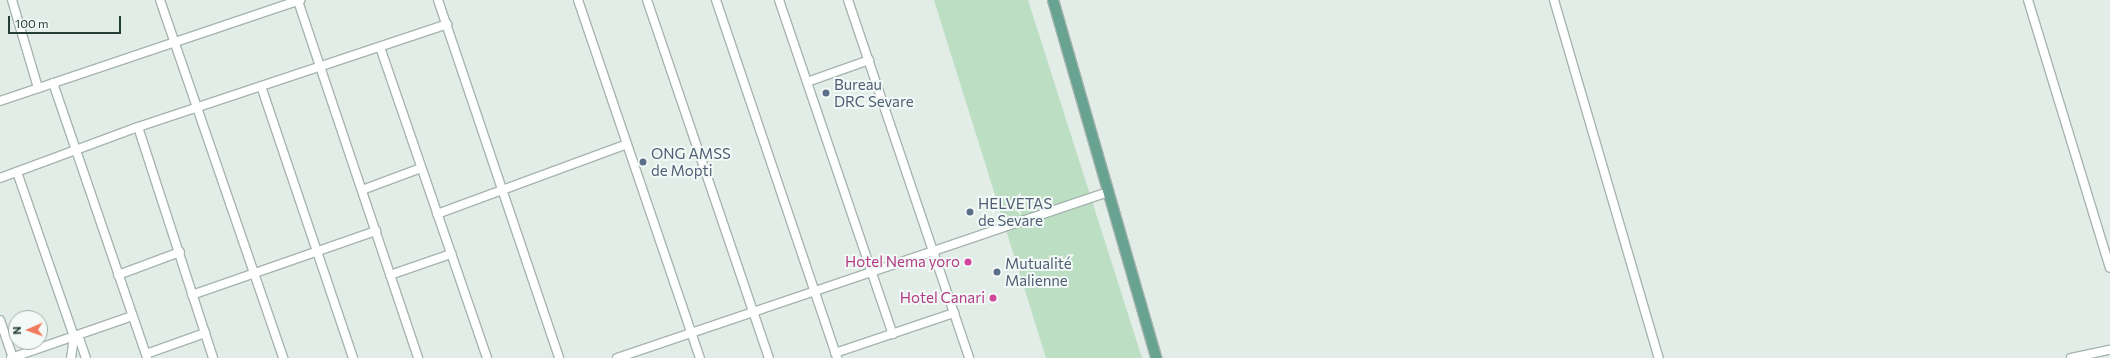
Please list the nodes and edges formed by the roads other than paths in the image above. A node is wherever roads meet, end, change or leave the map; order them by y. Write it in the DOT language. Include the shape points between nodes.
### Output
graph roads {
  1 [pos="12,0"];
  2 [pos="160,0"];
  3 [pos="299,0"];
  4 [pos="438,0"];
  5 [pos="578,0"];
  6 [pos="647,0"];
  7 [pos="716,0"];
  8 [pos="779,0"];
  9 [pos="848,0"];
  10 [pos="1053,0"];
  11 [pos="1554,0"];
  12 [pos="2028,0"];
  13 [pos="447,24"];
  14 [pos="175,43"];
  15 [pos="380,47"];
  16 [pos="869,60"];
  17 [pos="321,68"];
  18 [pos="807,82"];
  19 [pos="53,83"];
  20 [pos="261,86"];
  21 [pos="38,88"];
  22 [pos="0,101"];
  23 [pos="198,107"];
  24 [pos="138,127"];
  25 [pos="627,144"];
  26 [pos="76,152"];
  27 [pos="421,168"];
  28 [pos="17,172"];
  29 [pos="0,178"];
  30 [pos="362,190"];
  31 [pos="503,190"];
  32 [pos="1108,192"];
  33 [pos="437,214"];
  34 [pos="376,231"];
  35 [pos="317,251"];
  36 [pos="180,252"];
  37 [pos="932,252"];
  38 [pos="451,254"];
  39 [pos="2110,268"];
  40 [pos="872,272"];
  41 [pos="254,273"];
  42 [pos="118,275"];
  43 [pos="390,275"];
  44 [pos="813,291"];
  45 [pos="192,295"];
  46 [pos="753,311"];
  47 [pos="954,313"];
  48 [pos="132,316"];
  49 [pos="0,320"];
  50 [pos="205,333"];
  51 [pos="691,333"];
  52 [pos="893,334"];
  53 [pos="76,336"];
  54 [pos="2110,350"];
  55 [pos="146,356"];
  56 [pos="836,356"];
  57 [pos="12,358"];
  58 [pos="71,358"];
  59 [pos="86,358"];
  60 [pos="213,358"];
  61 [pos="283,358"];
  62 [pos="353,358"];
  63 [pos="418,358"];
  64 [pos="487,358"];
  65 [pos="560,358"];
  66 [pos="617,358"];
  67 [pos="700,358"];
  68 [pos="769,358"];
  69 [pos="970,358"];
  70 [pos="1156,358"];
  71 [pos="1660,358"];
  72 [pos="2072,358"];
  1 -- 21 [label="street"];
  2 -- 14 [label="street"];
  3 -- 14 [label="street"];
  3 -- 17 [label="street"];
  4 -- 13 [label="street"];
  5 -- 25 [label="street"];
  6 -- 46 [label="street"];
  7 -- 44 [label="street"];
  8 -- 18 [label="street"];
  9 -- 16 [label="street"];
  10 -- 32 [label="main road"];
  11 -- 71 [label="street"];
  12 -- 39 [label="street"];
  13 -- 15 [label="street"];
  13 -- 31 [label="street"];
  14 -- 19 [label="street"];
  14 -- 23 [label="street"];
  15 -- 17 [label="street"];
  15 -- 27 [label="street"];
  16 -- 18 [label="street"];
  16 -- 37 [label="street"];
  17 -- 20 [label="street"];
  17 -- 30 [label="street"];
  18 -- 40 [label="street"];
  19 -- 21 [label="street"];
  19 -- 26 [label="street"];
  20 -- 23 [label="street"];
  20 -- 35 [label="street"];
  21 -- 22 [label="street"];
  23 -- 24 [label="street"];
  23 -- 41 [label="street"];
  24 -- 26 [label="street"];
  24 -- 36 [label="street"];
  25 -- 31 [label="street"];
  25 -- 51 [label="street"];
  26 -- 28 [label="street"];
  26 -- 42 [label="street"];
  27 -- 30 [label="street"];
  27 -- 33 [label="street"];
  28 -- 29 [label="street"];
  28 -- 53 [label="street"];
  30 -- 34 [label="street"];
  31 -- 33 [label="street"];
  31 -- 65 [label="street"];
  32 -- 37 [label="street"];
  32 -- 70 [label="main road"];
  33 -- 38 [label="street"];
  34 -- 35 [label="street"];
  34 -- 43 [label="street"];
  35 -- 41 [label="street"];
  35 -- 62 [label="street"];
  36 -- 42 [label="street"];
  36 -- 45 [label="street"];
  37 -- 40 [label="street"];
  37 -- 47 [label="street"];
  38 -- 43 [label="street"];
  38 -- 64 [label="street"];
  40 -- 44 [label="street"];
  40 -- 52 [label="street"];
  41 -- 45 [label="street"];
  41 -- 61 [label="street"];
  42 -- 48 [label="street"];
  43 -- 63 [label="street"];
  44 -- 46 [label="street"];
  44 -- 56 [label="street"];
  45 -- 50 [label="street"];
  46 -- 51 [label="street"];
  46 -- 68 [label="street"];
  47 -- 52 [label="street"];
  47 -- 69 [label="street"];
  48 -- 53 [label="street"];
  48 -- 55 [label="street"];
  49 -- 57 [label="street"];
  50 -- 55 [label="street"];
  50 -- 60 [label="street"];
  51 -- 66 [label="street"];
  51 -- 67 [label="street"];
  52 -- 56 [label="street"];
  53 -- 57 [label="street"];
  53 -- 58 [label="street"];
  53 -- 59 [label="street"];
  54 -- 72 [label="street"];
}
